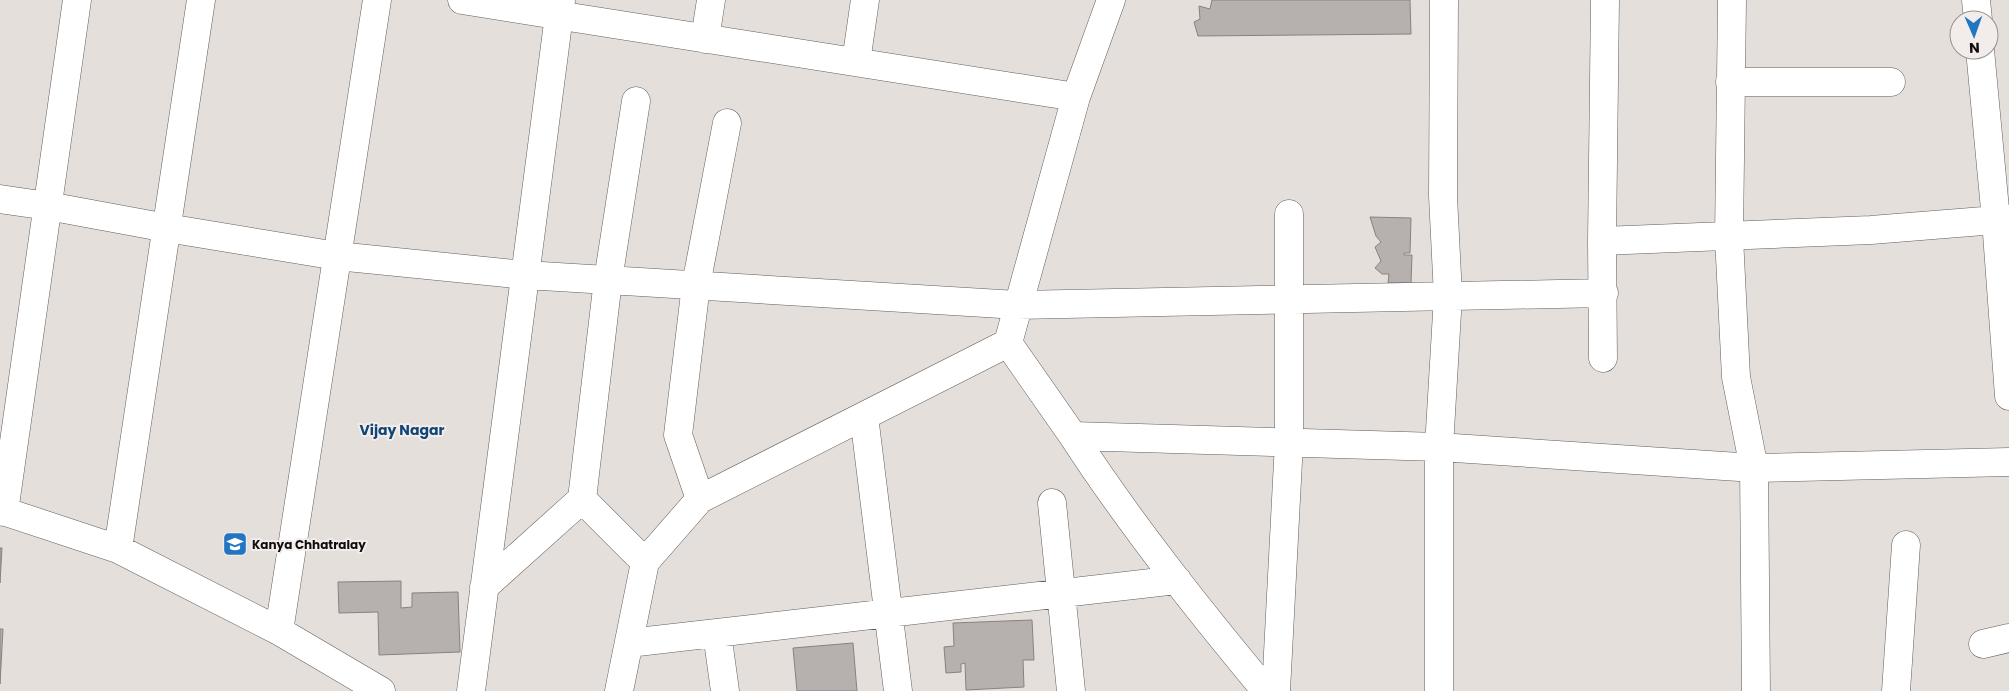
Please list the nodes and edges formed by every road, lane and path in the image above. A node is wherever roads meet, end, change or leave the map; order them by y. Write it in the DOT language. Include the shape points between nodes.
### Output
graph roads {
  1 [pos="77,0"];
  2 [pos="201,0"];
  3 [pos="377,0"];
  4 [pos="462,0"];
  5 [pos="711,0"];
  6 [pos="865,0"];
  7 [pos="1111,0"];
  8 [pos="1444,0"];
  9 [pos="1605,0"];
  10 [pos="1732,0"];
  11 [pos="560,8"];
  12 [pos="705,39"];
  13 [pos="1981,60"];
  14 [pos="856,62"];
  15 [pos="1730,82"];
  16 [pos="1891,82"];
  17 [pos="1076,96"];
  18 [pos="636,101"];
  19 [pos="727,123"];
  20 [pos="0,200"];
  21 [pos="48,206"];
  22 [pos="1289,214"];
  23 [pos="2002,219"];
  24 [pos="167,228"];
  25 [pos="1729,237"];
  26 [pos="1602,241"];
  27 [pos="337,256"];
  28 [pos="525,275"];
  29 [pos="608,280"];
  30 [pos="696,285"];
  31 [pos="1604,293"];
  32 [pos="1448,296"];
  33 [pos="1289,300"];
  34 [pos="1018,305"];
  35 [pos="1008,343"];
  36 [pos="1603,358"];
  37 [pos="2009,396"];
  38 [pos="864,416"];
  39 [pos="1073,436"];
  40 [pos="1289,442"];
  41 [pos="1439,447"];
  42 [pos="2009,462"];
  43 [pos="1754,468"];
  44 [pos="582,499"];
  45 [pos="700,499"];
  46 [pos="1052,503"];
  47 [pos="2,511"];
  48 [pos="1906,544"];
  49 [pos="118,549"];
  50 [pos="645,562"];
  51 [pos="1177,580"];
  52 [pos="484,586"];
  53 [pos="1061,592"];
  54 [pos="888,612"];
  55 [pos="279,631"];
  56 [pos="717,633"];
  57 [pos="2009,638"];
  58 [pos="629,643"];
  59 [pos="1983,644"];
  60 [pos="382,691"];
  61 [pos="471,691"];
  62 [pos="619,691"];
  63 [pos="726,691"];
  64 [pos="898,691"];
  65 [pos="1071,691"];
  66 [pos="1266,691"];
  67 [pos="1276,691"];
  68 [pos="1439,691"];
  69 [pos="1756,691"];
  70 [pos="1896,691"];
  1 -- 21 [label="street"];
  2 -- 24 [label="street"];
  3 -- 27 [label="street"];
  4 -- 11 [label="street"];
  5 -- 12 [label="street"];
  6 -- 14 [label="street"];
  7 -- 17 [label="street"];
  8 -- 32 [label="street" via="1443,196"];
  9 -- 26 [label="street"];
  10 -- 15 [label="street"];
  11 -- 12 [label="street"];
  11 -- 28 [label="street"];
  12 -- 14 [label="street"];
  13 -- 23 [label="street"];
  14 -- 17 [label="street"];
  15 -- 16 [label="street"];
  15 -- 25 [label="street"];
  17 -- 34 [label="street"];
  18 -- 29 [label="street"];
  19 -- 30 [label="street"];
  20 -- 21 [label="street"];
  21 -- 24 [label="street"];
  21 -- 47 [label="street"];
  22 -- 33 [label="street"];
  23 -- 25 [label="street"];
  23 -- 37 [label="street"];
  24 -- 27 [label="street"];
  24 -- 49 [label="street"];
  25 -- 26 [label="street"];
  25 -- 43 [label="street" via="1736,377"];
  26 -- 31 [label="street"];
  27 -- 28 [label="street"];
  27 -- 55 [label="street"];
  28 -- 29 [label="street"];
  28 -- 52 [label="street"];
  29 -- 30 [label="street"];
  29 -- 44 [label="street"];
  30 -- 34 [label="street"];
  30 -- 45 [label="street" via="678,435"];
  31 -- 32 [label="street"];
  31 -- 36 [label="street"];
  32 -- 33 [label="street"];
  32 -- 41 [label="street"];
  33 -- 34 [label="street"];
  33 -- 40 [label="street"];
  34 -- 35 [label="street"];
  35 -- 38 [label="street"];
  35 -- 39 [label="street"];
  38 -- 45 [label="street"];
  38 -- 54 [label="street"];
  39 -- 40 [label="street"];
  39 -- 51 [label="street" via="1109,491"];
  40 -- 41 [label="street"];
  40 -- 67 [label="street"];
  41 -- 43 [label="street"];
  41 -- 68 [label="street"];
  42 -- 43 [label="street"];
  43 -- 69 [label="street"];
  44 -- 50 [label="street"];
  44 -- 52 [label="street"];
  45 -- 50 [label="street"];
  46 -- 53 [label="street"];
  47 -- 49 [label="street"];
  48 -- 70 [label="street"];
  49 -- 55 [label="street"];
  50 -- 58 [label="street"];
  51 -- 53 [label="street"];
  51 -- 66 [label="street"];
  52 -- 61 [label="street"];
  53 -- 54 [label="street"];
  53 -- 65 [label="street"];
  54 -- 56 [label="street"];
  54 -- 64 [label="street"];
  55 -- 60 [label="street"];
  56 -- 58 [label="street"];
  56 -- 63 [label="street"];
  57 -- 59 [label="street"];
  58 -- 62 [label="street"];
}
